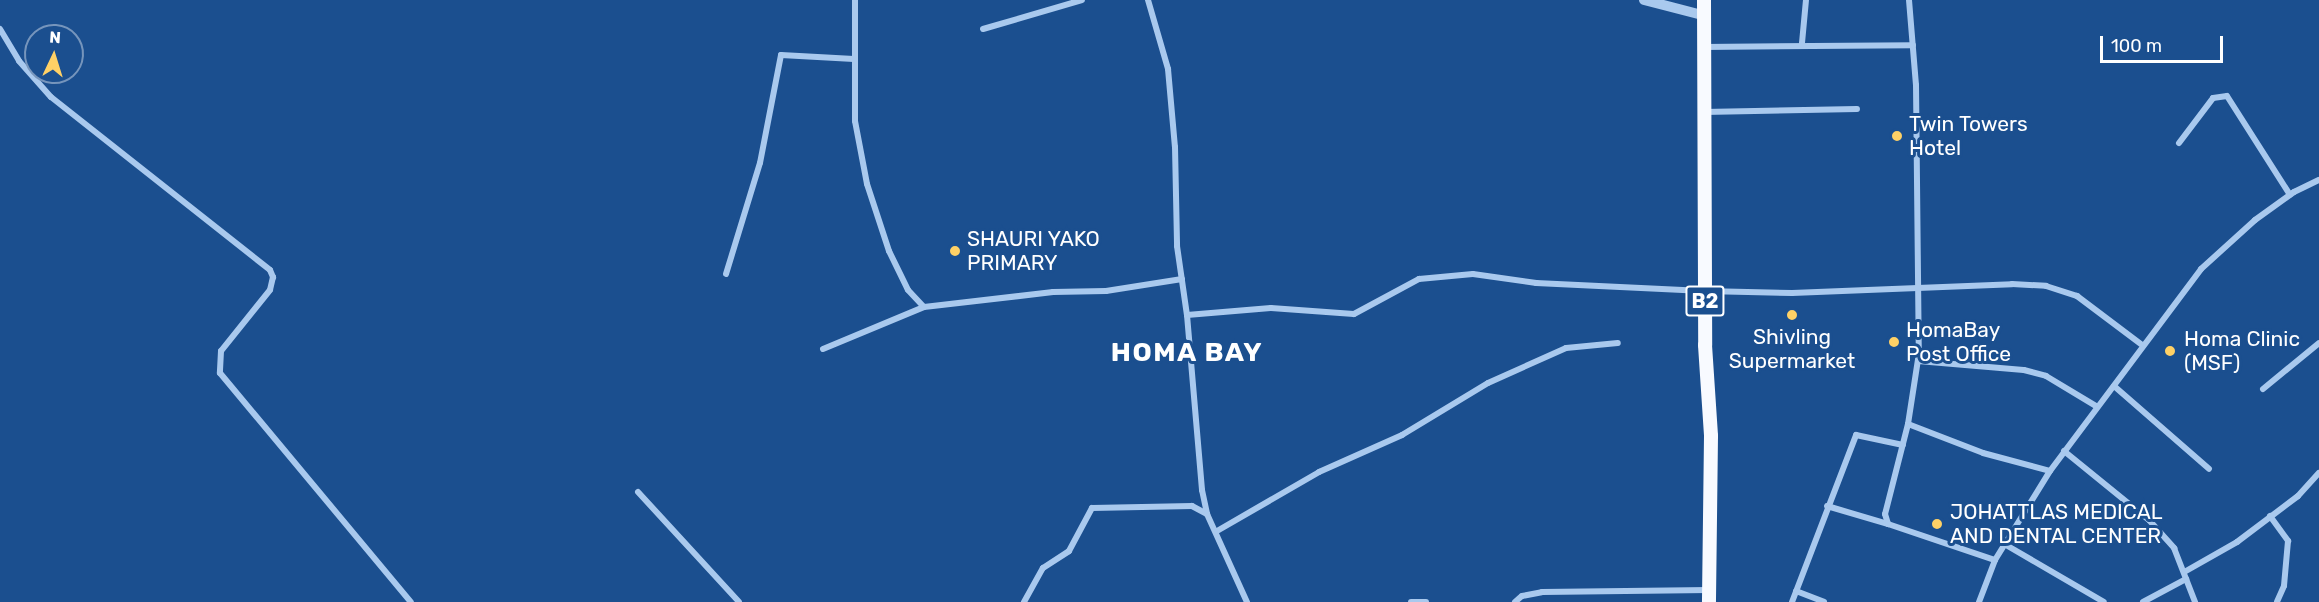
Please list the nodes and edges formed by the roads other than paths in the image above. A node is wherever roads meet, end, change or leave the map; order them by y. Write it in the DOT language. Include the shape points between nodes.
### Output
graph roads {
  1 [pos="855,0"];
  2 [pos="1083,0"];
  3 [pos="1148,0"];
  4 [pos="1644,0"];
  5 [pos="1704,0"];
  6 [pos="1806,0"];
  7 [pos="1909,0"];
  8 [pos="1702,15"];
  9 [pos="0,29"];
  10 [pos="983,29"];
  11 [pos="1802,43"];
  12 [pos="1913,45"];
  13 [pos="1703,47"];
  14 [pos="854,59"];
  15 [pos="1857,109"];
  16 [pos="1704,112"];
  17 [pos="2179,143"];
  18 [pos="2319,180"];
  19 [pos="2290,195"];
  20 [pos="726,274"];
  21 [pos="1182,279"];
  22 [pos="1918,287"];
  23 [pos="1704,291"];
  24 [pos="924,307"];
  25 [pos="1187,315"];
  26 [pos="1618,344"];
  27 [pos="2141,344"];
  28 [pos="2319,344"];
  29 [pos="823,349"];
  30 [pos="1918,361"];
  31 [pos="2114,386"];
  32 [pos="2263,389"];
  33 [pos="2096,406"];
  34 [pos="1908,424"];
  35 [pos="1903,445"];
  36 [pos="2064,452"];
  37 [pos="2209,469"];
  38 [pos="2050,471"];
  39 [pos="2319,473"];
  40 [pos="638,492"];
  41 [pos="1827,506"];
  42 [pos="1207,514"];
  43 [pos="2270,516"];
  44 [pos="1888,524"];
  45 [pos="1217,531"];
  46 [pos="2006,545"];
  47 [pos="1995,560"];
  48 [pos="2186,571"];
  49 [pos="2186,579"];
  50 [pos="1796,591"];
  51 [pos="1612,594"];
  52 [pos="1709,596"];
  53 [pos="411,602"];
  54 [pos="739,602"];
  55 [pos="1024,602"];
  56 [pos="1246,602"];
  57 [pos="1411,602"];
  58 [pos="1426,602"];
  59 [pos="1515,602"];
  60 [pos="1610,602"];
  61 [pos="1792,602"];
  62 [pos="1824,602"];
  63 [pos="1979,602"];
  64 [pos="2104,602"];
  65 [pos="2144,602"];
  66 [pos="2195,602"];
  67 [pos="2277,602"];
  1 -- 14 [label="street"];
  2 -- 10 [label="street"];
  3 -- 21 [label="street" via="1168,69"];
  4 -- 8 [label="street"];
  5 -- 8 [label="highway, B2"];
  6 -- 11 [label="street"];
  7 -- 12 [label="street"];
  8 -- 13 [label="highway, B2"];
  9 -- 53 [label="street" via="19,61 51,97 270,270 270,290 221,351 220,373"];
  11 -- 12 [label="street"];
  11 -- 13 [label="street"];
  12 -- 22 [label="street"];
  13 -- 16 [label="highway, B2"];
  14 -- 20 [label="street" via="781,55 760,163"];
  14 -- 24 [label="street" via="855,121 867,184 889,251 908,290"];
  15 -- 16 [label="street"];
  16 -- 23 [label="highway, B2"];
  17 -- 19 [label="street" via="2214,98 2227,96"];
  18 -- 19 [label="street"];
  19 -- 27 [label="street" via="2201,269"];
  21 -- 24 [label="street" via="1106,291 1042,293"];
  21 -- 25 [label="street"];
  22 -- 23 [label="street"];
  22 -- 27 [label="street" via="2046,286 2077,296"];
  22 -- 30 [label="street"];
  23 -- 25 [label="street" via="1451,275 1419,279 1354,314 1271,308"];
  23 -- 52 [label="highway, B2" via="1711,436"];
  24 -- 29 [label="street"];
  25 -- 42 [label="street" via="1196,452"];
  26 -- 45 [label="street" via="1566,348 1497,378 1402,435 1319,472"];
  27 -- 31 [label="street"];
  28 -- 32 [label="street"];
  30 -- 33 [label="street" via="2024,370 2061,384"];
  30 -- 34 [label="street"];
  31 -- 33 [label="street"];
  31 -- 37 [label="street"];
  33 -- 36 [label="street"];
  34 -- 35 [label="street"];
  34 -- 38 [label="street" via="1983,453"];
  35 -- 41 [label="street" via="1856,435"];
  35 -- 44 [label="street" via="1886,514"];
  36 -- 38 [label="street"];
  36 -- 48 [label="street" via="2149,520 2174,548"];
  38 -- 46 [label="street"];
  39 -- 43 [label="street" via="2298,496"];
  40 -- 54 [label="street"];
  41 -- 44 [label="street"];
  41 -- 50 [label="street"];
  42 -- 45 [label="street"];
  42 -- 55 [label="street" via="1192,506 1092,508 1070,551 1043,568 1037,585"];
  43 -- 48 [label="street" via="2236,543"];
  43 -- 67 [label="street" via="2288,541 2284,586"];
  44 -- 47 [label="street"];
  45 -- 56 [label="street"];
  46 -- 47 [label="street"];
  46 -- 64 [label="street"];
  47 -- 63 [label="street"];
  48 -- 49 [label="street"];
  49 -- 65 [label="street"];
  49 -- 66 [label="street"];
  50 -- 61 [label="street"];
  50 -- 62 [label="street"];
  51 -- 52 [label="street"];
  51 -- 59 [label="street" via="1542,592 1522,596"];
  51 -- 60 [label="street"];
  57 -- 58 [label="street"];
}
